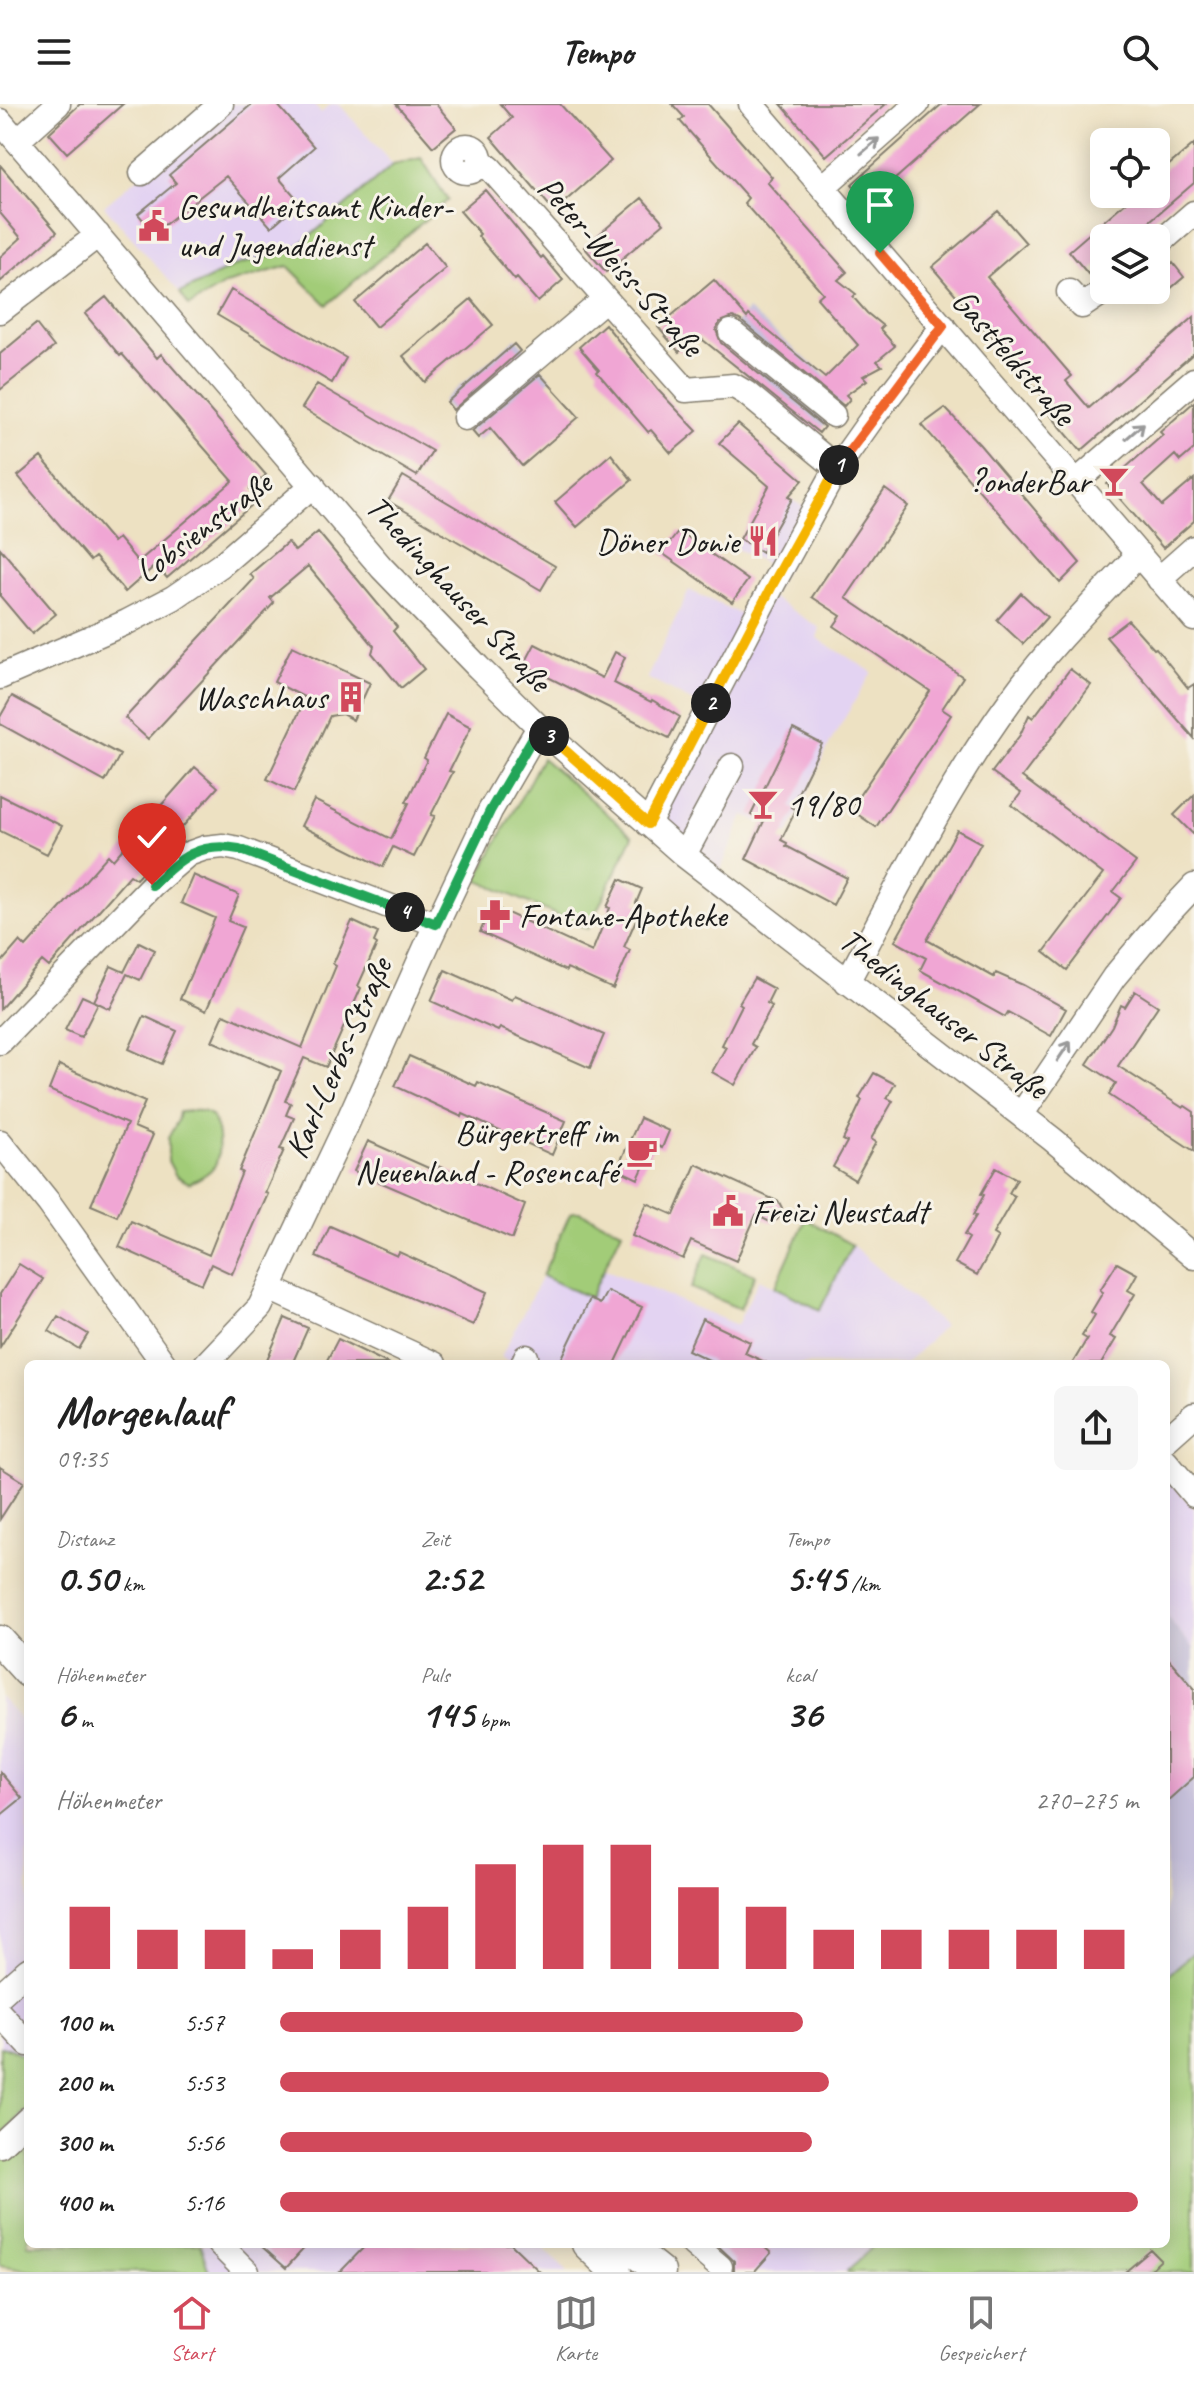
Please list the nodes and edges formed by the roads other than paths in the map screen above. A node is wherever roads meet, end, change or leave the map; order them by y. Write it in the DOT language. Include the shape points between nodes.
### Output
graph roads {
  1 [pos="58,104"];
  2 [pos="221,104"];
  3 [pos="751,104"];
  4 [pos="917,104"];
  5 [pos="0,121"];
  6 [pos="17,141"];
  7 [pos="480,160"];
  8 [pos="142,173"];
  9 [pos="823,187"];
  10 [pos="1194,213"];
  11 [pos="1170,234"];
  12 [pos="98,235"];
  13 [pos="1069,292"];
  14 [pos="604,300"];
  15 [pos="1090,301"];
  16 [pos="0,311"];
  17 [pos="943,326"];
  18 [pos="731,332"];
  19 [pos="1194,380"];
  20 [pos="465,418"];
  21 [pos="795,433"];
  22 [pos="837,468"];
  23 [pos="1076,482"];
  24 [pos="313,485"];
  25 [pos="1194,548"];
  26 [pos="1139,554"];
  27 [pos="1159,579"];
  28 [pos="1194,619"];
  29 [pos="0,677"];
  30 [pos="539,727"];
  31 [pos="732,766"];
  32 [pos="648,824"];
  33 [pos="684,855"];
  34 [pos="1194,886"];
  35 [pos="436,924"];
  36 [pos="847,982"];
  37 [pos="0,1042"];
  38 [pos="1021,1115"];
  39 [pos="0,1142"];
  40 [pos="1194,1257"];
  41 [pos="269,1288"];
  42 [pos="161,1360"];
  43 [pos="210,1360"];
  44 [pos="425,1360"];
  45 [pos="1194,1415"];
  46 [pos="1170,1436"];
  47 [pos="1170,1467"];
  48 [pos="1194,1495"];
  49 [pos="0,1641"];
  50 [pos="24,1668"];
  51 [pos="24,1974"];
  52 [pos="0,1995"];
  53 [pos="0,2014"];
  54 [pos="24,2040"];
  55 [pos="24,2123"];
  56 [pos="0,2145"];
  57 [pos="223,2248"];
  58 [pos="591,2248"];
  59 [pos="630,2248"];
  60 [pos="698,2248"];
  61 [pos="720,2267"];
  62 [pos="247,2272"];
  63 [pos="616,2272"];
  64 [pos="660,2272"];
  1 -- 6 [label="street"];
  2 -- 8 [label="street"];
  3 -- 9 [label="street, Gastfeldstraße"];
  9 -- 4 [label="street, one-way"];
  5 -- 6 [label="street, Thedinghauser Straße"];
  6 -- 12 [label="street, Thedinghauser Straße"];
  7 -- 14 [label="street, Peter-Weiss-Straße"];
  9 -- 17 [label="street, Gastfeldstraße"];
  10 -- 11 [label="street"];
  12 -- 16 [label="street"];
  12 -- 24 [label="street, Thedinghauser Straße"];
  13 -- 15 [label="street" via="1082,306"];
  14 -- 20 [label="street"];
  14 -- 21 [label="street, Peter-Weiss-Straße" via="686,390 734,386"];
  17 -- 22 [label="street"];
  17 -- 23 [label="street, Gastfeldstraße"];
  18 -- 21 [label="street" via="826,409"];
  23 -- 19 [label="street, one-way"];
  21 -- 22 [label="street, Peter-Weiss-Straße"];
  22 -- 32 [label="street"];
  23 -- 26 [label="street, Gastfeldstraße"];
  24 -- 29 [label="street, Lobsienstraße" via="204,578 166,602"];
  24 -- 30 [label="street, Thedinghauser Straße" via="399,586"];
  25 -- 27 [label="street"];
  26 -- 27 [label="street, Gastfeldstraße"];
  26 -- 36 [label="street" via="1070,627 1010,702 947,797"];
  27 -- 28 [label="street, Gastfeldstraße"];
  30 -- 32 [label="street, Thedinghauser Straße"];
  30 -- 35 [label="street, Karl-Lerbs-Straße" via="490,811"];
  31 -- 33 [label="street"];
  32 -- 33 [label="street, Thedinghauser Straße"];
  33 -- 36 [label="street, Thedinghauser Straße"];
  38 -- 34 [label="street, one-way" via="1114,977"];
  35 -- 37 [label="street" via="239,849 205,848 188,854 152,885"];
  35 -- 41 [label="street, Karl-Lerbs-Straße"];
  36 -- 38 [label="street, Thedinghauser Straße"];
  38 -- 40 [label="street, Thedinghauser Straße"];
  39 -- 42 [label="street"];
  41 -- 43 [label="street, Karl-Lerbs-Straße" via="260,1307"];
  41 -- 44 [label="street"];
  45 -- 46 [label="street"];
  47 -- 48 [label="street"];
  49 -- 50 [label="main road"];
  51 -- 52 [label="street"];
  53 -- 54 [label="street"];
  55 -- 56 [label="street"];
  57 -- 62 [label="street"];
  58 -- 63 [label="main road"];
  59 -- 64 [label="main road"];
  60 -- 61 [label="street"];
}
